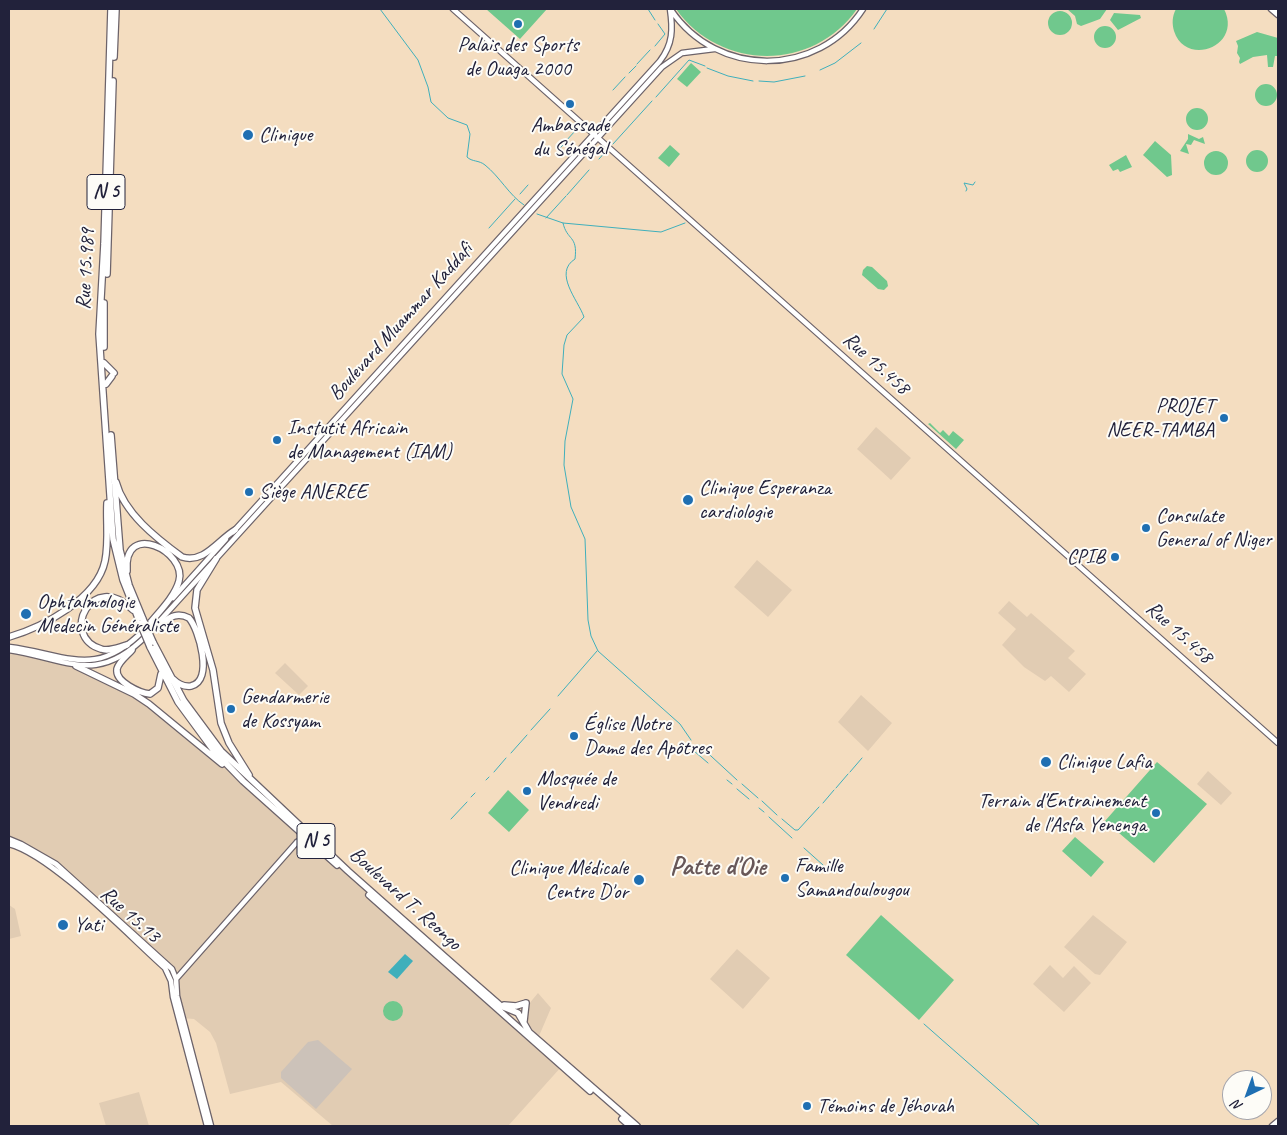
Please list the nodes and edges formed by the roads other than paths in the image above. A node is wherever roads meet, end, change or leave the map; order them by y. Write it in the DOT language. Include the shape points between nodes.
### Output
graph roads {
  1 [pos="111,9"];
  2 [pos="116,9"];
  3 [pos="453,9"];
  4 [pos="670,9"];
  5 [pos="863,9"];
  6 [pos="1271,9"];
  7 [pos="1278,15"];
  8 [pos="714,49"];
  9 [pos="596,136"];
  10 [pos="104,363"];
  11 [pos="106,384"];
  12 [pos="111,472"];
  13 [pos="235,530"];
  14 [pos="216,559"];
  15 [pos="129,585"];
  16 [pos="136,614"];
  17 [pos="141,621"];
  18 [pos="152,626"];
  19 [pos="9,637"];
  20 [pos="130,647"];
  21 [pos="9,649"];
  22 [pos="76,666"];
  23 [pos="163,670"];
  24 [pos="1278,743"];
  25 [pos="251,780"];
  26 [pos="243,781"];
  27 [pos="283,815"];
  28 [pos="9,840"];
  29 [pos="297,842"];
  30 [pos="9,844"];
  31 [pos="327,857"];
  32 [pos="174,980"];
  33 [pos="495,1000"];
  34 [pos="512,1011"];
  35 [pos="520,1017"];
  36 [pos="510,1021"];
  37 [pos="525,1026"];
  38 [pos="187,1042"];
  39 [pos="1278,1121"];
  40 [pos="207,1126"];
  41 [pos="211,1126"];
  42 [pos="630,1126"];
  43 [pos="637,1126"];
  44 [pos="1272,1126"];
  1 -- 12 [label="highway, Rue 15.989 / N 5" via="99,326"];
  2 -- 10 [label="highway, N 5"];
  3 -- 9 [label="main road, Rue 15.458"];
  4 -- 8 [label="main road" via="689,32"];
  4 -- 9 [label="main road, Boulevard Muammar Kaddafi" via="672,34 663,57"];
  5 -- 8 [label="main road" via="832,41 796,58 754,61"];
  6 -- 7 [label="main road"];
  8 -- 9 [label="main road, Boulevard Muammar Kaddafi" via="687,52 670,59"];
  9 -- 13 [label="main road, Boulevard Muammar Kaddafi"];
  9 -- 14 [label="main road, Boulevard Muammar Kaddafi"];
  9 -- 24 [label="main road, Rue 15.458"];
  10 -- 11 [label="highway, N 5"];
  10 -- 11 [label="highway" via="113,375"];
  11 -- 12 [label="highway, N 5"];
  12 -- 13 [label="highway" via="128,510 182,557 201,556"];
  12 -- 15 [label="highway, N 5" via="118,538"];
  12 -- 16 [label="highway, N 5" via="112,526 118,562"];
  12 -- 19 [label="highway" via="107,552 97,581 76,603"];
  13 -- 18 [label="main road, Boulevard Muammar Kaddafi"];
  14 -- 18 [label="main road, Boulevard Muammar Kaddafi"];
  14 -- 25 [label="highway" via="197,590 195,608 213,670 224,730"];
  15 -- 17 [label="highway, N 5"];
  15 -- 18 [label="highway" via="127,558 139,545 156,544 179,570 180,579 175,590"];
  16 -- 17 [label="highway, N 5"];
  16 -- 20 [label="highway" via="125,602 109,596 93,601 82,615 83,632 93,645 106,650"];
  17 -- 23 [label="highway, Boulevard T. Reongo / N 5, bridge"];
  18 -- 20 [label="main road, Boulevard Muammar Kaddafi"];
  18 -- 23 [label="highway" via="177,614 189,618 195,627 204,670 201,680 192,686 181,685"];
  20 -- 21 [label="main road, Boulevard Muammar Kaddafi" via="104,658 71,660"];
  20 -- 22 [label="main road, Boulevard Muammar Kaddafi" via="113,660"];
  20 -- 23 [label="highway" via="118,668 123,681 143,692 154,693"];
  21 -- 22 [label="main road"];
  22 -- 26 [label="highway" via="134,694 156,709"];
  23 -- 25 [label="highway, Boulevard T. Reongo / N 5" via="208,736"];
  23 -- 26 [label="highway, N 5" via="182,708 206,742"];
  25 -- 33 [label="highway, Boulevard T. Reongo / N 5" via="348,871"];
  26 -- 27 [label="highway, N 5"];
  27 -- 29 [label="main road" via="297,833"];
  27 -- 31 [label="highway, N 5"];
  28 -- 32 [label="main road" via="56,864 167,964"];
  29 -- 31 [label="main road" via="306,841"];
  29 -- 32 [label="main road"];
  30 -- 32 [label="main road, Rue 15.13" via="59,873"];
  31 -- 36 [label="highway, N 5"];
  32 -- 38 [label="main road, Rue 15.13"];
  33 -- 34 [label="highway, Boulevard T. Reongo / N 5"];
  33 -- 37 [label="highway" via="511,1007 526,1003 523,1014"];
  34 -- 35 [label="highway, N 5"];
  34 -- 36 [label="highway" via="508,1014"];
  35 -- 36 [label="highway" via="517,1022"];
  35 -- 37 [label="highway, N 5"];
  36 -- 42 [label="highway, N 5"];
  37 -- 43 [label="highway, N 5"];
  38 -- 40 [label="main road"];
  38 -- 41 [label="main road"];
  39 -- 44 [label="main road"];
}
